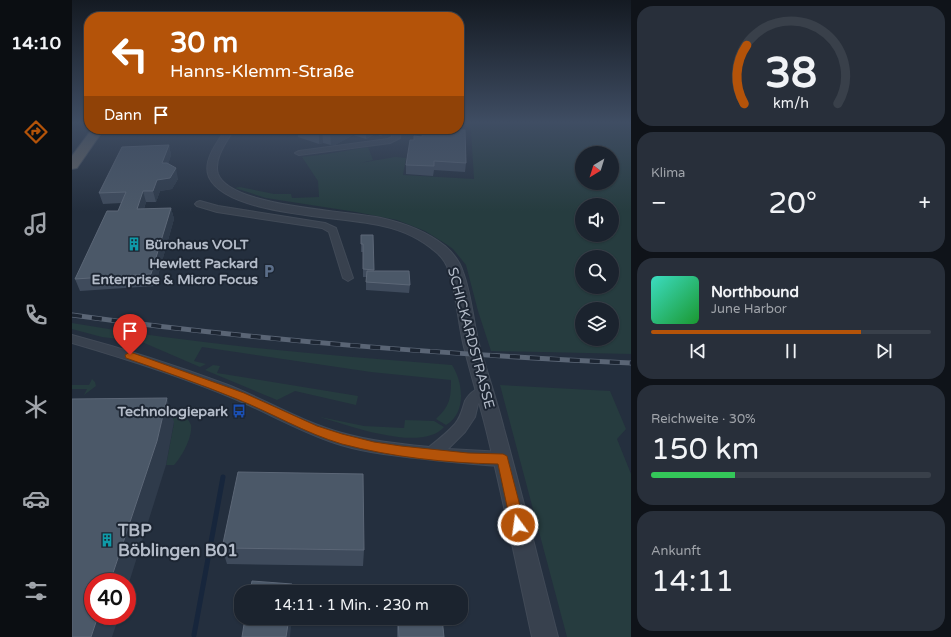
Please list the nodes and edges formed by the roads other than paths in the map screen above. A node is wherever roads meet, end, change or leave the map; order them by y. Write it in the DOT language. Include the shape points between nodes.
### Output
graph roads {
  1 [pos="78,152"];
  2 [pos="218,152"];
  3 [pos="309,152"];
  4 [pos="299,153"];
  5 [pos="72,165"];
  6 [pos="200,204"];
  7 [pos="348,278"];
  8 [pos="72,339"];
  9 [pos="485,390"];
  10 [pos="431,454"];
  11 [pos="503,459"];
  12 [pos="545,637"];
  1 -- 5 [label="highway"];
  2 -- 9 [label="street, SCHICKARDSTRASSE" via="212,169 213,176 218,185 229,193 270,205 390,224 417,234 442,250 456,271 468,333"];
  3 -- 4 [label="street"];
  6 -- 7 [label="street" via="325,226 333,230"];
  8 -- 10 [label="street" via="130,355 240,396 341,439 374,447"];
  9 -- 10 [label="street" via="472,402 468,417 460,428"];
  9 -- 11 [label="street, SCHICKARDSTRASSE"];
  10 -- 11 [label="street" via="473,459"];
  11 -- 12 [label="street, SCHICKARDSTRASSE"];
}
